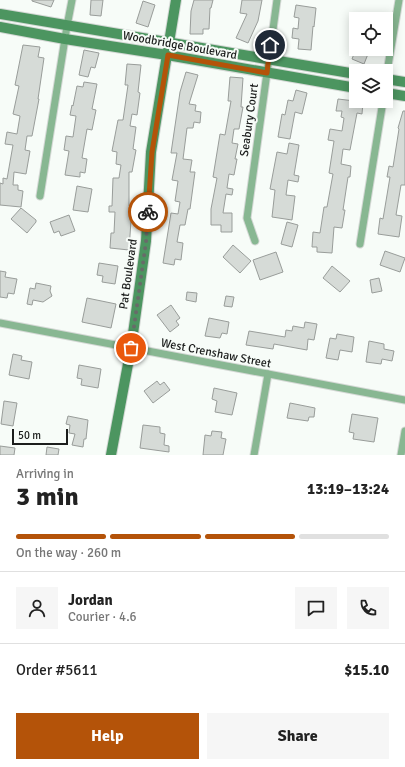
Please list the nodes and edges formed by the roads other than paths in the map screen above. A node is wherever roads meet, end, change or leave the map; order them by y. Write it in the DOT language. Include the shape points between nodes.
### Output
graph roads {
  1 [pos="72,0"];
  2 [pos="176,0"];
  3 [pos="277,0"];
  4 [pos="399,0"];
  5 [pos="0,14"];
  6 [pos="67,26"];
  7 [pos="0,27"];
  8 [pos="65,40"];
  9 [pos="168,42"];
  10 [pos="168,55"];
  11 [pos="268,60"];
  12 [pos="388,64"];
  13 [pos="267,73"];
  14 [pos="349,73"];
  15 [pos="393,79"];
  16 [pos="405,82"];
  17 [pos="349,87"];
  18 [pos="393,94"];
  19 [pos="405,96"];
  20 [pos="382,108"];
  21 [pos="40,196"];
  22 [pos="255,241"];
  23 [pos="360,244"];
  24 [pos="0,323"];
  25 [pos="131,348"];
  26 [pos="268,374"];
  27 [pos="405,400"];
  28 [pos="405,431"];
  29 [pos="111,455"];
  30 [pos="254,455"];
  31 [pos="401,455"];
  1 -- 6 [label="street"];
  2 -- 9 [label="street, Pat Boulevard"];
  3 -- 11 [label="street, Seabury Court"];
  4 -- 12 [label="street"];
  5 -- 6 [label="street, Woodbridge Boulevard"];
  6 -- 8 [label="street"];
  6 -- 9 [label="street, Woodbridge Boulevard"];
  7 -- 8 [label="street, Woodbridge Boulevard"];
  8 -- 10 [label="street, Woodbridge Boulevard"];
  8 -- 21 [label="street"];
  9 -- 10 [label="street, Pat Boulevard"];
  9 -- 11 [label="street, Woodbridge Boulevard"];
  10 -- 13 [label="street, Woodbridge Boulevard"];
  10 -- 25 [label="street, Pat Boulevard" via="152,152 146,242"];
  11 -- 13 [label="street, Seabury Court"];
  11 -- 14 [label="street, Woodbridge Boulevard"];
  13 -- 17 [label="street, Woodbridge Boulevard"];
  13 -- 22 [label="street, Seabury Court" via="248,218"];
  15 -- 16 [label="street"];
  18 -- 19 [label="street"];
  20 -- 23 [label="street"];
  24 -- 25 [label="street, West Crenshaw Street"];
  25 -- 26 [label="street, West Crenshaw Street"];
  25 -- 29 [label="street, Pat Boulevard"];
  26 -- 27 [label="street, West Crenshaw Street"];
  26 -- 30 [label="street"];
  28 -- 31 [label="street"];
}
